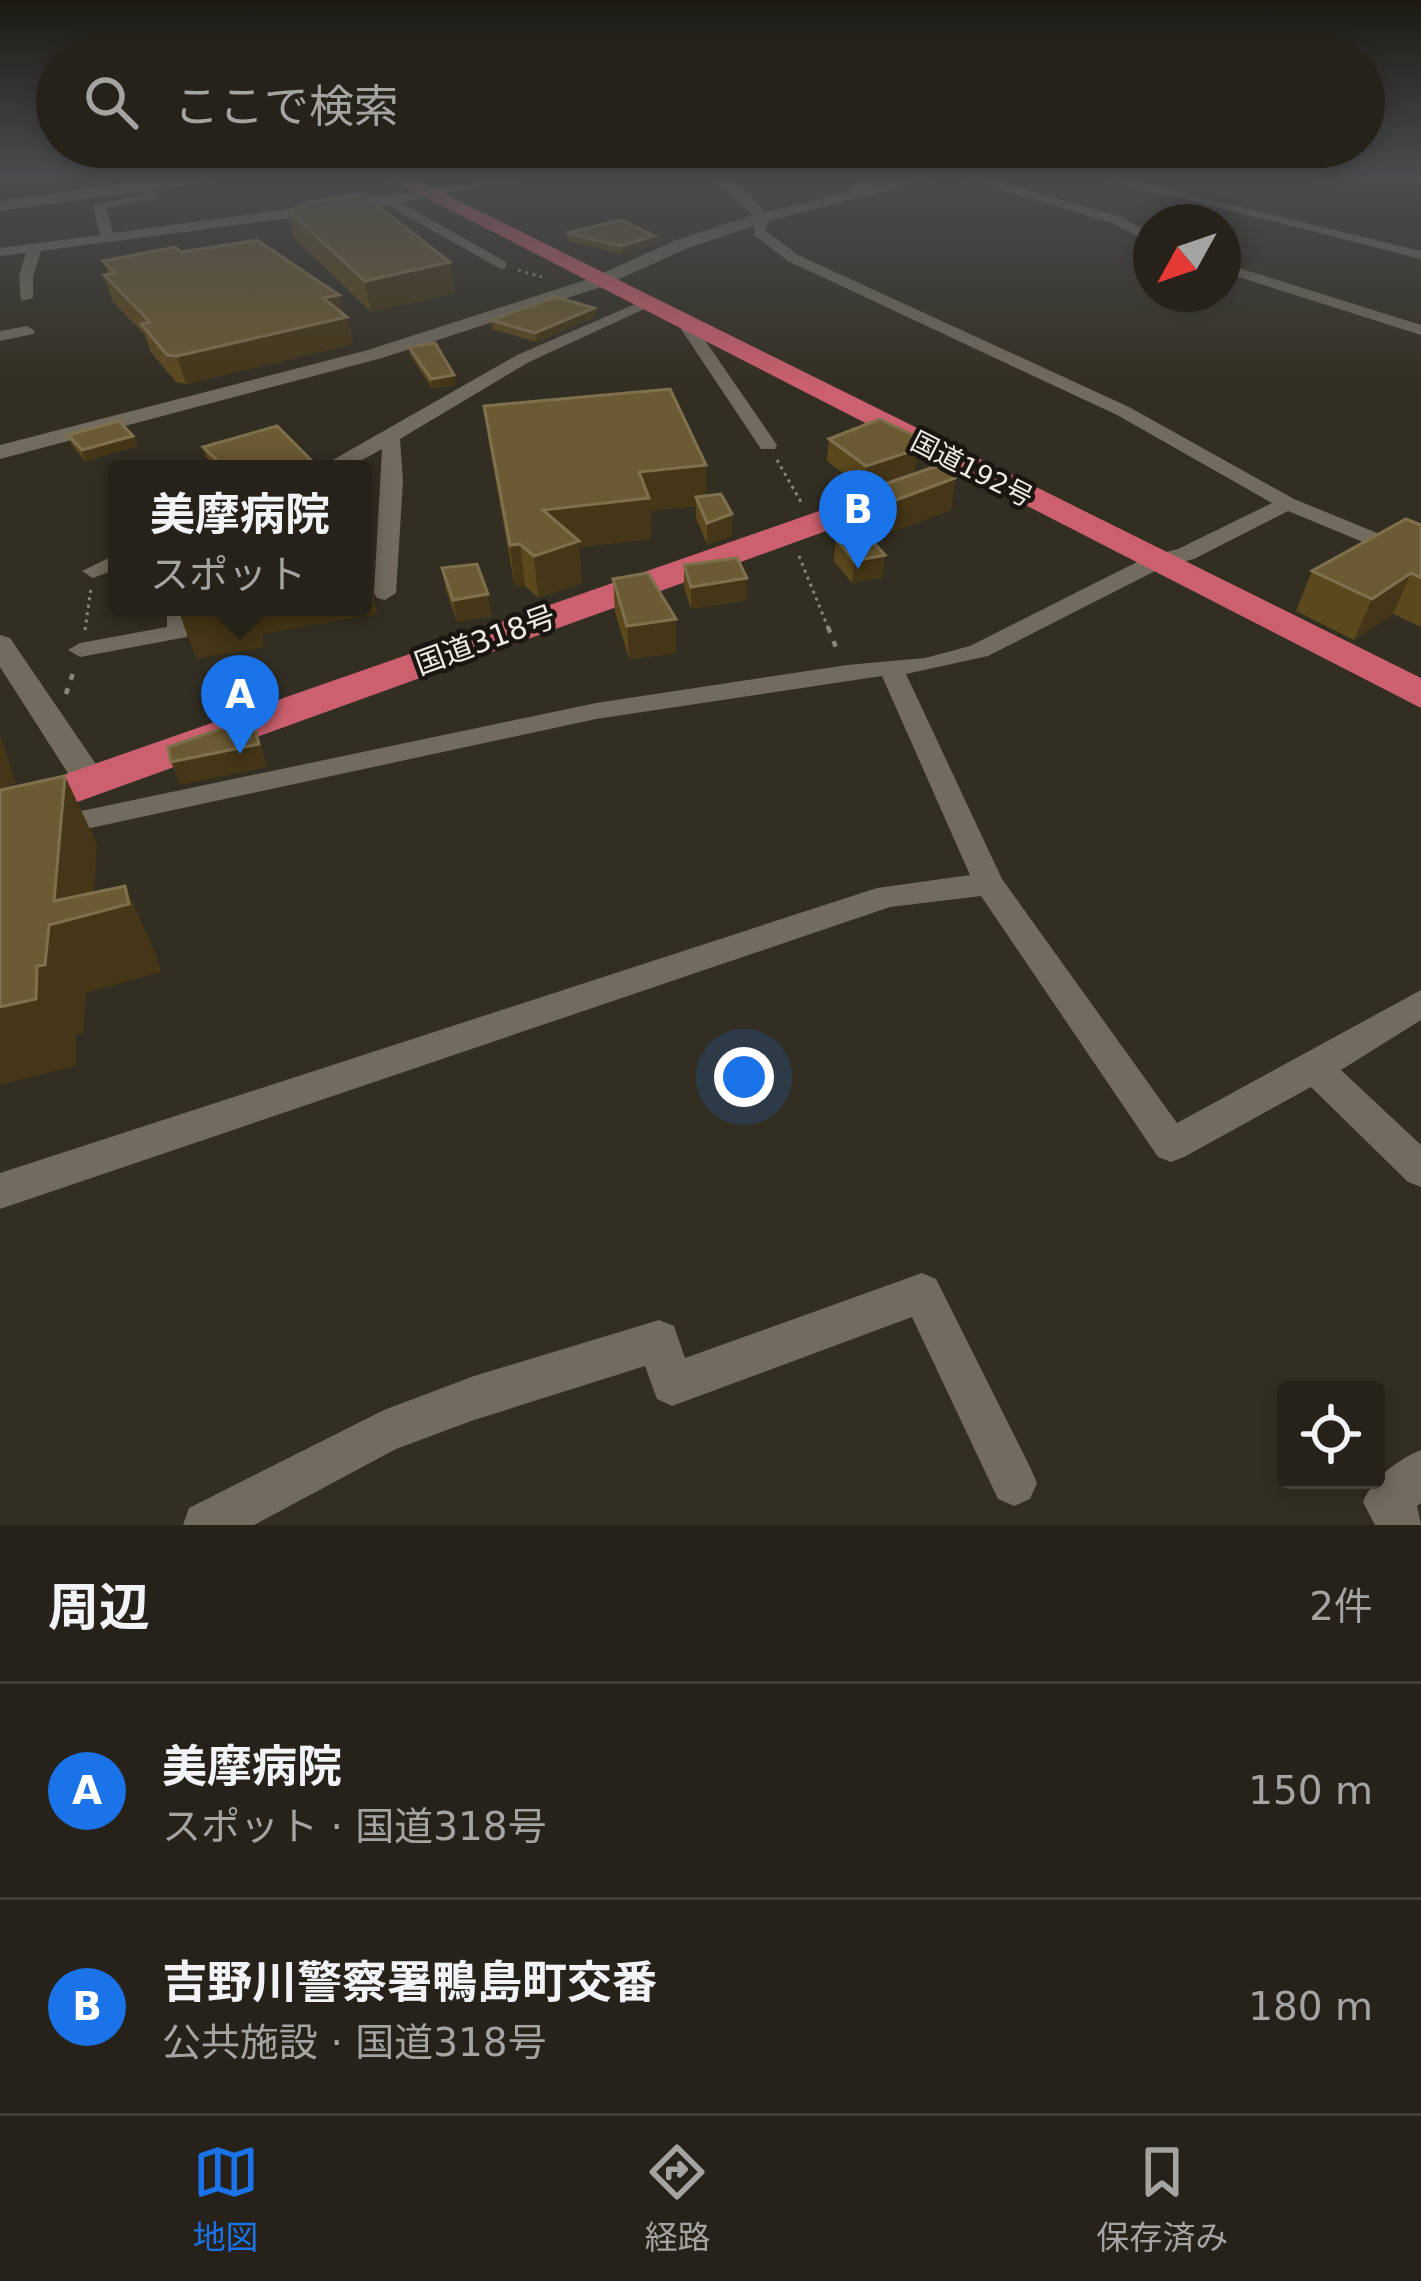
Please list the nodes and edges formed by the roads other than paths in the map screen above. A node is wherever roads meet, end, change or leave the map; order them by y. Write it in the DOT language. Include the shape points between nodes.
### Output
graph roads {
  1 [pos="35,248"];
  2 [pos="477,248"];
  3 [pos="525,248"];
  4 [pos="673,248"];
  5 [pos="780,248"];
  6 [pos="501,265"];
  7 [pos="1241,273"];
  8 [pos="590,285"];
  9 [pos="26,298"];
  10 [pos="645,305"];
  11 [pos="687,326"];
  12 [pos="1421,330"];
  13 [pos="27,331"];
  14 [pos="0,336"];
  15 [pos="391,437"];
  16 [pos="768,445"];
  17 [pos="0,452"];
  18 [pos="348,460"];
  19 [pos="970,468"];
  20 [pos="1287,503"];
  21 [pos="390,534"];
  22 [pos="372,537"];
  23 [pos="1418,554"];
  24 [pos="1155,562"];
  25 [pos="108,565"];
  26 [pos="93,571"];
  27 [pos="385,593"];
  28 [pos="178,616"];
  29 [pos="0,644"];
  30 [pos="80,650"];
  31 [pos="892,670"];
  32 [pos="1421,695"];
  33 [pos="90,781"];
  34 [pos="0,814"];
  35 [pos="989,884"];
  36 [pos="1421,1003"];
  37 [pos="1315,1068"];
  38 [pos="1421,1170"];
  39 [pos="0,1191"];
  40 [pos="1421,1473"];
  41 [pos="1014,1483"];
  42 [pos="206,1525"];
  43 [pos="1402,1525"];
  1 -- 9 [label="street"];
  2 -- 6 [label="street"];
  3 -- 8 [label="highway, 国道192号"];
  4 -- 8 [label="street"];
  5 -- 20 [label="street" via="1123,411"];
  7 -- 12 [label="street"];
  8 -- 10 [label="highway, 国道192号"];
  8 -- 17 [label="street" via="375,355"];
  10 -- 11 [label="highway, 国道192号"];
  10 -- 15 [label="street" via="534,353"];
  11 -- 16 [label="street"];
  11 -- 19 [label="highway, 国道192号"];
  13 -- 14 [label="street"];
  15 -- 18 [label="street"];
  15 -- 21 [label="street"];
  19 -- 24 [label="highway, 国道192号"];
  19 -- 33 [label="highway, 国道318号"];
  20 -- 23 [label="street"];
  20 -- 24 [label="street"];
  21 -- 22 [label="street"];
  21 -- 27 [label="street"];
  24 -- 31 [label="street" via="979,651"];
  24 -- 32 [label="highway, 国道192号"];
  25 -- 26 [label="street"];
  28 -- 30 [label="street" via="179,632"];
  29 -- 33 [label="street"];
  31 -- 34 [label="street" via="596,711 28,831"];
  31 -- 35 [label="street"];
  33 -- 34 [label="highway, 国道318号"];
  35 -- 37 [label="street" via="1171,1144"];
  35 -- 39 [label="street" via="889,896"];
  36 -- 37 [label="street"];
  37 -- 38 [label="street"];
  40 -- 43 [label="street" via="1385,1502"];
  41 -- 42 [label="street" via="922,1293 672,1384 659,1341 475,1398 384,1432"];
}
